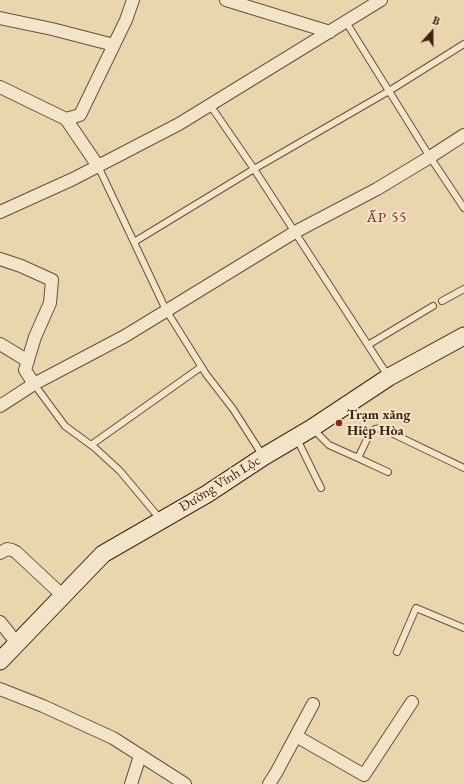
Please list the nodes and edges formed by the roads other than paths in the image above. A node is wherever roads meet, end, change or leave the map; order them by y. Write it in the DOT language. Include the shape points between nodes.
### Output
graph roads {
  1 [pos="132,0"];
  2 [pos="226,0"];
  3 [pos="381,0"];
  4 [pos="0,18"];
  5 [pos="346,22"];
  6 [pos="330,32"];
  7 [pos="464,44"];
  8 [pos="114,45"];
  9 [pos="0,87"];
  10 [pos="389,90"];
  11 [pos="210,105"];
  12 [pos="66,119"];
  13 [pos="464,135"];
  14 [pos="430,157"];
  15 [pos="98,166"];
  16 [pos="254,169"];
  17 [pos="464,208"];
  18 [pos="0,212"];
  19 [pos="296,232"];
  20 [pos="134,242"];
  21 [pos="0,259"];
  22 [pos="464,289"];
  23 [pos="442,301"];
  24 [pos="433,306"];
  25 [pos="166,310"];
  26 [pos="464,336"];
  27 [pos="0,344"];
  28 [pos="368,345"];
  29 [pos="28,361"];
  30 [pos="201,368"];
  31 [pos="389,377"];
  32 [pos="34,384"];
  33 [pos="0,406"];
  34 [pos="312,428"];
  35 [pos="296,437"];
  36 [pos="91,445"];
  37 [pos="264,457"];
  38 [pos="358,458"];
  39 [pos="464,468"];
  40 [pos="388,472"];
  41 [pos="321,488"];
  42 [pos="162,521"];
  43 [pos="0,553"];
  44 [pos="63,596"];
  45 [pos="0,622"];
  46 [pos="464,628"];
  47 [pos="17,643"];
  48 [pos="397,652"];
  49 [pos="0,661"];
  50 [pos="0,689"];
  51 [pos="412,702"];
  52 [pos="313,704"];
  53 [pos="296,736"];
  54 [pos="140,756"];
  55 [pos="131,784"];
  56 [pos="185,784"];
  57 [pos="269,784"];
  1 -- 8 [label="street"];
  2 -- 6 [label="street"];
  3 -- 5 [label="street"];
  4 -- 8 [label="street"];
  5 -- 6 [label="street"];
  5 -- 10 [label="lane"];
  6 -- 11 [label="street"];
  7 -- 10 [label="lane"];
  8 -- 12 [label="street" via="80,115"];
  9 -- 12 [label="street"];
  10 -- 14 [label="lane"];
  10 -- 16 [label="lane"];
  11 -- 15 [label="street"];
  11 -- 16 [label="lane"];
  12 -- 15 [label="street"];
  13 -- 14 [label="street"];
  14 -- 17 [label="lane"];
  14 -- 19 [label="street" via="377,189"];
  15 -- 18 [label="street"];
  15 -- 20 [label="lane"];
  16 -- 19 [label="lane"];
  16 -- 20 [label="lane"];
  19 -- 25 [label="street"];
  19 -- 28 [label="lane"];
  20 -- 25 [label="lane"];
  21 -- 29 [label="street" via="52,280 50,303 34,337"];
  22 -- 23 [label="lane"];
  24 -- 28 [label="lane"];
  25 -- 30 [label="lane"];
  25 -- 32 [label="street" via="125,336"];
  26 -- 31 [label="main road, Đường Vĩnh Lộc"];
  27 -- 29 [label="street"];
  28 -- 31 [label="lane"];
  29 -- 32 [label="street" via="25,370"];
  30 -- 36 [label="lane"];
  30 -- 37 [label="lane"];
  31 -- 34 [label="main road, Đường Vĩnh Lộc"];
  32 -- 33 [label="street"];
  32 -- 36 [label="lane" via="65,426"];
  34 -- 35 [label="main road, Đường Vĩnh Lộc"];
  34 -- 38 [label="lane" via="328,445"];
  35 -- 37 [label="main road, Đường Vĩnh Lộc"];
  35 -- 41 [label="lane"];
  36 -- 42 [label="lane" via="120,471"];
  37 -- 42 [label="main road, Đường Vĩnh Lộc"];
  38 -- 39 [label="lane" via="370,433 381,428"];
  38 -- 40 [label="lane"];
  42 -- 44 [label="main road, Đường Vĩnh Lộc" via="103,554"];
  43 -- 44 [label="street" via="7,549 16,552"];
  44 -- 47 [label="main road, Đường Vĩnh Lộc"];
  45 -- 47 [label="street"];
  46 -- 48 [label="lane" via="416,608"];
  47 -- 49 [label="main road, Đường Vĩnh Lộc"];
  50 -- 54 [label="street" via="113,738"];
  51 -- 53 [label="street" via="364,775"];
  52 -- 53 [label="street"];
  53 -- 57 [label="street"];
  54 -- 55 [label="street"];
  54 -- 56 [label="street"];
}
